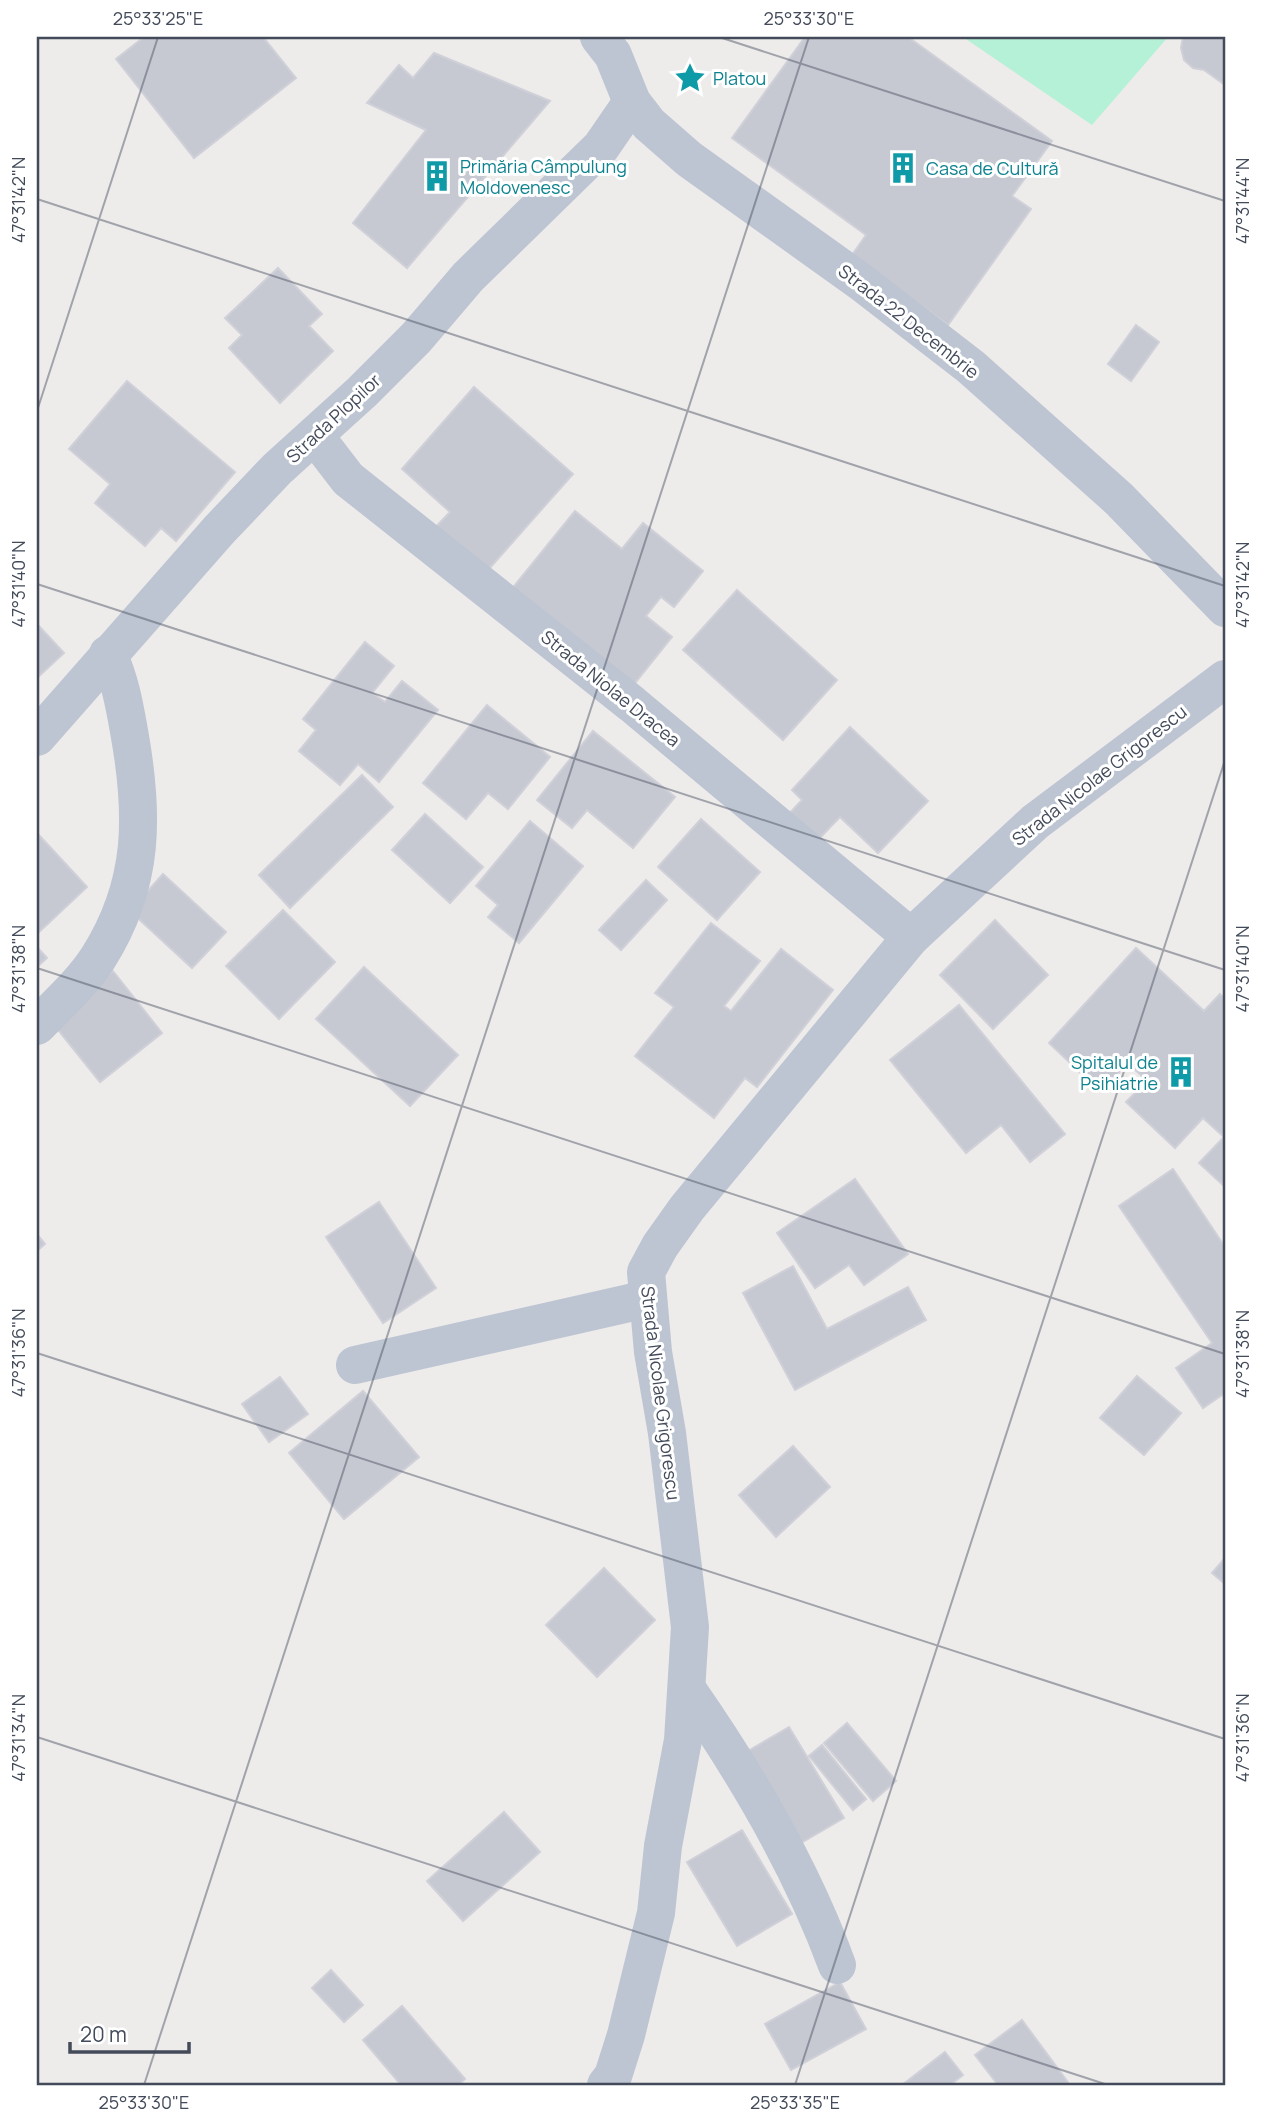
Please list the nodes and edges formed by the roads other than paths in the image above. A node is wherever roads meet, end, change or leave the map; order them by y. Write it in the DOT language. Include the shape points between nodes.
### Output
graph roads {
  1 [pos="600,37"];
  2 [pos="632,102"];
  3 [pos="315,436"];
  4 [pos="1225,608"];
  5 [pos="108,654"];
  6 [pos="1225,679"];
  7 [pos="37,737"];
  8 [pos="911,937"];
  9 [pos="37,1026"];
  10 [pos="647,1299"];
  11 [pos="355,1365"];
  12 [pos="687,1689"];
  13 [pos="837,1965"];
  14 [pos="606,2085"];
  1 -- 2 [label="street, Strada 22 Decembrie" via="613,55"];
  2 -- 3 [label="street, Strada Plopilor" via="601,147"];
  2 -- 4 [label="street, Strada 22 Decembrie" via="649,124 689,159 971,367 1119,499"];
  3 -- 5 [label="street, Strada Plopilor" via="219,530"];
  3 -- 8 [label="street, Strada Niolae Dracea" via="348,479 632,704"];
  5 -- 7 [label="street, Strada Plopilor"];
  5 -- 9 [label="street" via="121,681 138,779 140,826 135,866 97,959"];
  6 -- 8 [label="street, Strada Nicolae Grigorescu" via="1035,822"];
  8 -- 10 [label="street, Strada Nicolae Grigorescu" via="687,1208 646,1272"];
  10 -- 11 [label="street"];
  10 -- 12 [label="street, Strada Nicolae Grigorescu" via="690,1627"];
  12 -- 13 [label="street" via="784,1846 817,1910"];
  12 -- 14 [label="street, Strada Nicolae Grigorescu" via="656,1913 626,2035"];
}
